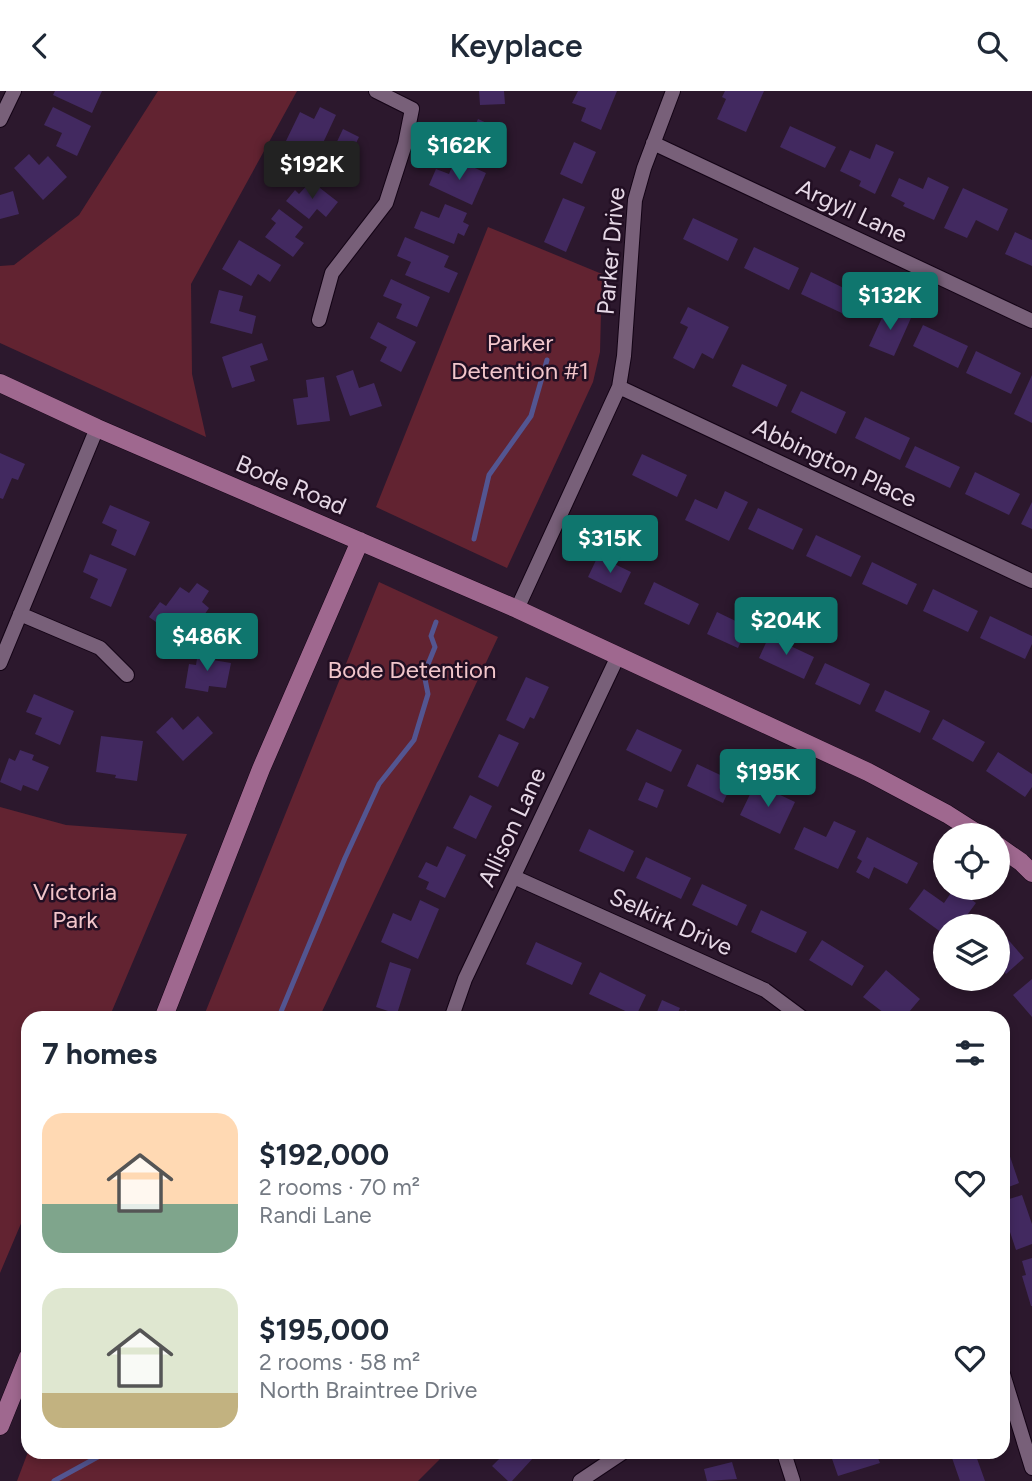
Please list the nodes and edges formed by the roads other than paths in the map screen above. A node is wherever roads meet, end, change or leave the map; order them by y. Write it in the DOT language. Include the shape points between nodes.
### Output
graph roads {
  1 [pos="14,91"];
  2 [pos="376,91"];
  3 [pos="673,91"];
  4 [pos="0,120"];
  5 [pos="653,143"];
  6 [pos="319,320"];
  7 [pos="1032,321"];
  8 [pos="0,383"];
  9 [pos="619,387"];
  10 [pos="97,428"];
  11 [pos="360,541"];
  12 [pos="1032,581"];
  13 [pos="517,608"];
  14 [pos="20,614"];
  15 [pos="618,656"];
  16 [pos="0,663"];
  17 [pos="127,675"];
  18 [pos="961,823"];
  19 [pos="1010,854"];
  20 [pos="1032,873"];
  21 [pos="514,877"];
  22 [pos="166,1011"];
  23 [pos="454,1011"];
  24 [pos="793,1011"];
  25 [pos="21,1374"];
  26 [pos="1010,1390"];
  27 [pos="0,1426"];
  28 [pos="1026,1428"];
  29 [pos="613,1459"];
  30 [pos="787,1459"];
  31 [pos="1032,1468"];
  32 [pos="580,1481"];
  33 [pos="793,1481"];
  1 -- 4 [label="street"];
  2 -- 6 [label="street" via="412,109 405,144 386,203 332,273"];
  3 -- 5 [label="street, Parker Drive"];
  5 -- 7 [label="street, Argyll Lane"];
  5 -- 9 [label="street, Parker Drive" via="635,200"];
  8 -- 10 [label="street, Bode Road"];
  9 -- 12 [label="street, Abbington Place"];
  9 -- 13 [label="street, Parker Drive"];
  10 -- 11 [label="street, Bode Road"];
  10 -- 14 [label="street"];
  11 -- 13 [label="street"];
  11 -- 22 [label="street, Bode Road" via="261,769"];
  13 -- 15 [label="street"];
  14 -- 16 [label="street"];
  14 -- 17 [label="street" via="100,648"];
  15 -- 18 [label="street" via="867,772"];
  15 -- 21 [label="street, Allison Lane"];
  19 -- 20 [label="street"];
  21 -- 23 [label="street, Allison Lane"];
  21 -- 24 [label="street, Selkirk Drive" via="765,990"];
  25 -- 27 [label="street"];
  26 -- 28 [label="street"];
  28 -- 31 [label="street"];
  29 -- 32 [label="street"];
  30 -- 33 [label="street"];
}
